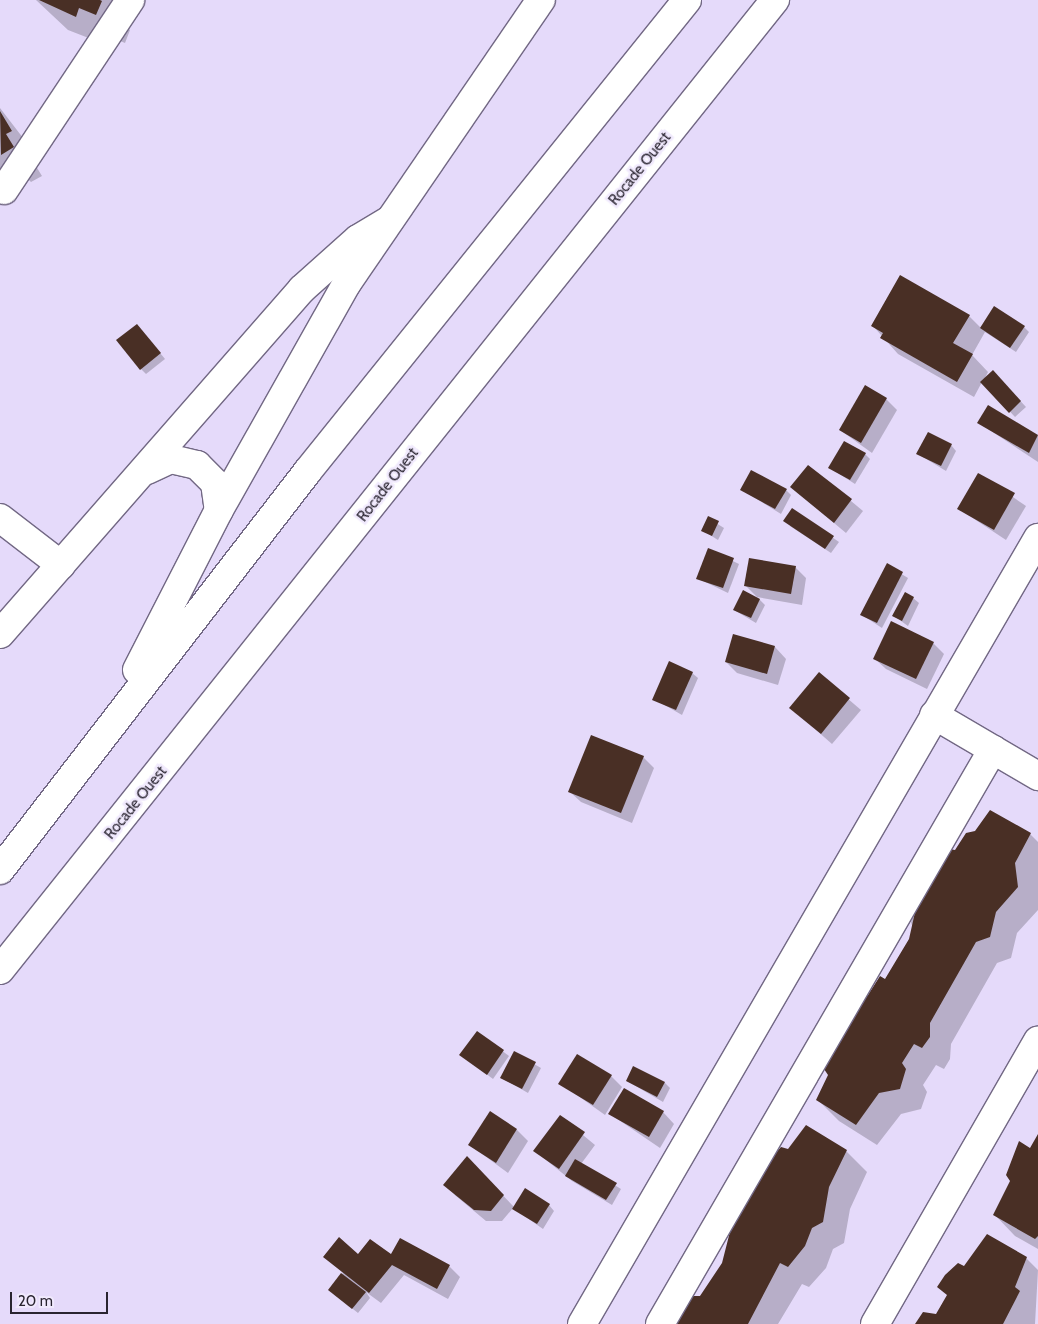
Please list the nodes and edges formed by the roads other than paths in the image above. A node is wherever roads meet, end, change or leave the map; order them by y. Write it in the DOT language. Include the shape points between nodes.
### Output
graph roads {
  1 [pos="130,0"];
  2 [pos="541,0"];
  3 [pos="687,0"];
  4 [pos="775,0"];
  5 [pos="2,192"];
  6 [pos="390,220"];
  7 [pos="147,470"];
  8 [pos="219,510"];
  9 [pos="0,518"];
  10 [pos="1038,538"];
  11 [pos="61,565"];
  12 [pos="0,634"];
  13 [pos="934,715"];
  14 [pos="993,749"];
  15 [pos="83,762"];
  16 [pos="1038,776"];
  17 [pos="0,870"];
  18 [pos="0,970"];
  19 [pos="1038,1041"];
  20 [pos="582,1324"];
  21 [pos="660,1324"];
  22 [pos="875,1324"];
  1 -- 5 [label="main road"];
  2 -- 6 [label="main road"];
  3 -- 15 [label="main road" via="307,472"];
  4 -- 18 [label="main road, Rocade Ouest"];
  6 -- 7 [label="main road" via="358,239 302,289"];
  6 -- 8 [label="main road" via="347,283"];
  7 -- 8 [label="main road" via="171,459 197,465 215,483"];
  7 -- 11 [label="main road"];
  8 -- 15 [label="main road" via="144,658"];
  9 -- 11 [label="main road"];
  10 -- 13 [label="main road"];
  11 -- 12 [label="main road"];
  13 -- 14 [label="main road"];
  13 -- 20 [label="main road"];
  14 -- 16 [label="main road"];
  14 -- 21 [label="main road"];
  15 -- 17 [label="main road"];
  19 -- 22 [label="main road"];
}
